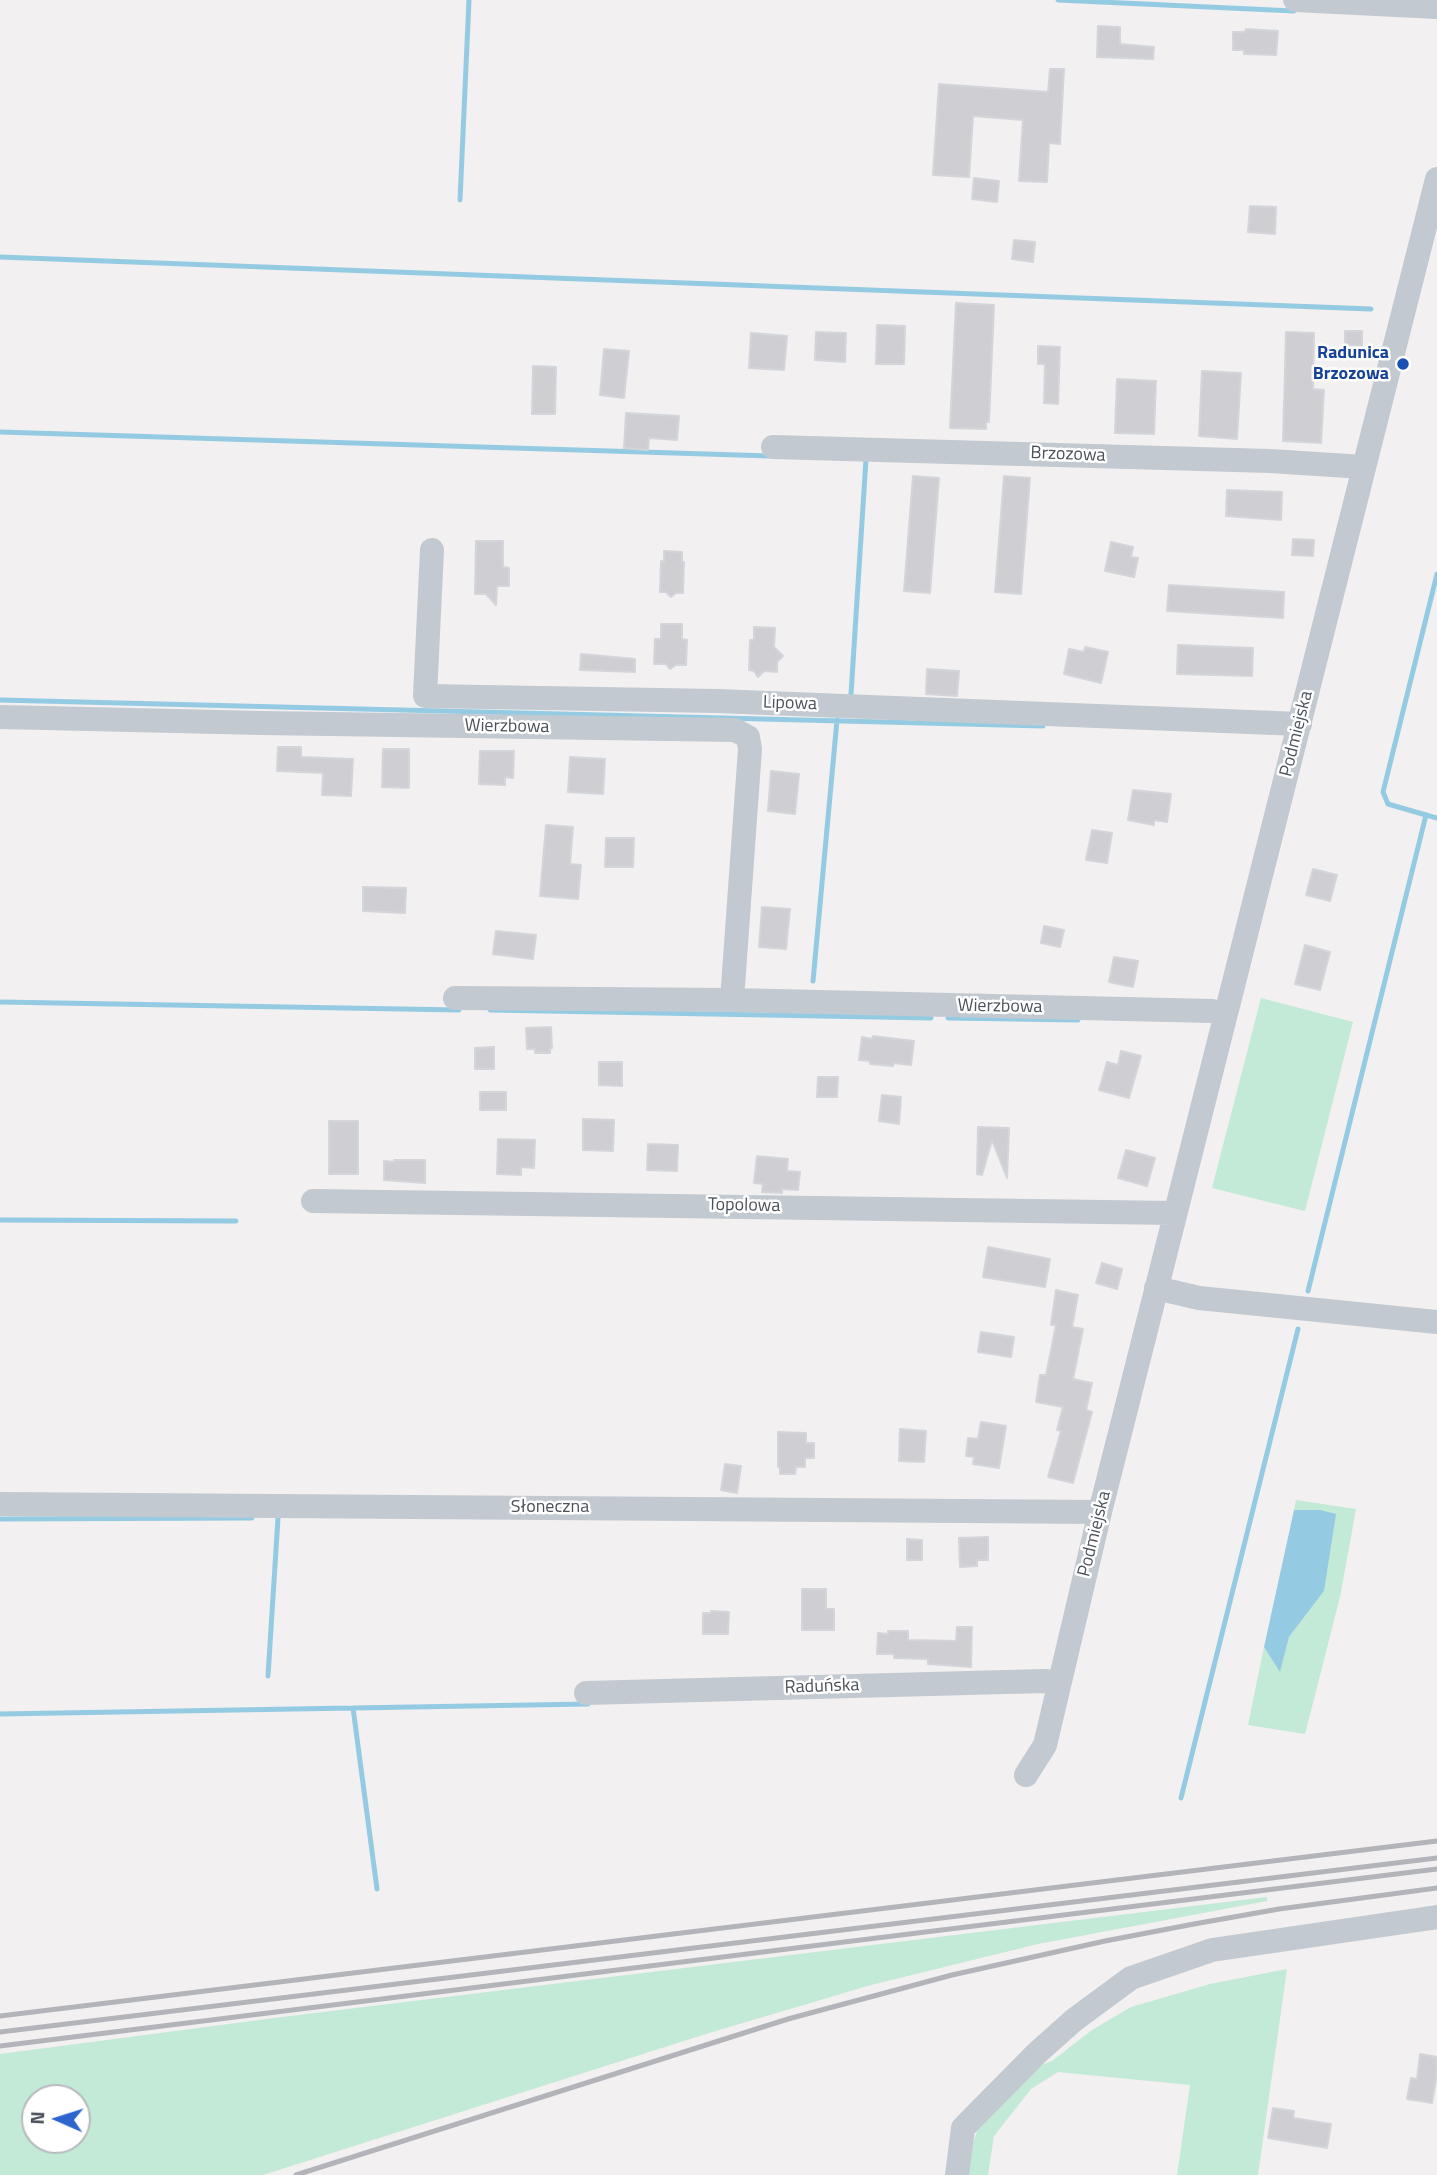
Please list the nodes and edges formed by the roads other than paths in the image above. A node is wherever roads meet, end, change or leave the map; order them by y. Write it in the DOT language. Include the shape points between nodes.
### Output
graph roads {
  1 [pos="1295,0"];
  2 [pos="1437,7"];
  3 [pos="1437,179"];
  4 [pos="772,447"];
  5 [pos="1364,467"];
  6 [pos="432,550"];
  7 [pos="0,717"];
  8 [pos="1300,724"];
  9 [pos="455,998"];
  10 [pos="732,1000"];
  11 [pos="1225,1015"];
  12 [pos="313,1201"];
  13 [pos="1175,1213"];
  14 [pos="1156,1289"];
  15 [pos="1437,1322"];
  16 [pos="0,1504"];
  17 [pos="1100,1512"];
  18 [pos="1059,1683"];
  19 [pos="586,1693"];
  20 [pos="1026,1775"];
  21 [pos="1437,1917"];
  22 [pos="957,2175"];
  1 -- 2 [label="street"];
  3 -- 5 [label="street, Podmiejska"];
  4 -- 5 [label="street, Brzozowa"];
  5 -- 8 [label="street, Podmiejska"];
  6 -- 8 [label="street, Lipowa" via="425,696 717,701"];
  7 -- 10 [label="street, Wierzbowa" via="735,730 748,737 750,749"];
  8 -- 11 [label="street, Podmiejska"];
  9 -- 10 [label="street, Wierzbowa"];
  10 -- 11 [label="street, Wierzbowa" via="1212,1011"];
  11 -- 13 [label="street, Podmiejska"];
  12 -- 13 [label="street, Topolowa"];
  13 -- 14 [label="street, Podmiejska"];
  14 -- 15 [label="street" via="1199,1298"];
  14 -- 17 [label="street, Podmiejska"];
  16 -- 17 [label="street, Słoneczna"];
  17 -- 18 [label="street, Podmiejska"];
  18 -- 19 [label="street, Raduńska"];
  18 -- 20 [label="street, Podmiejska" via="1045,1745"];
  21 -- 22 [label="street" via="1212,1950 1131,1978 1037,2053 963,2128"];
}
